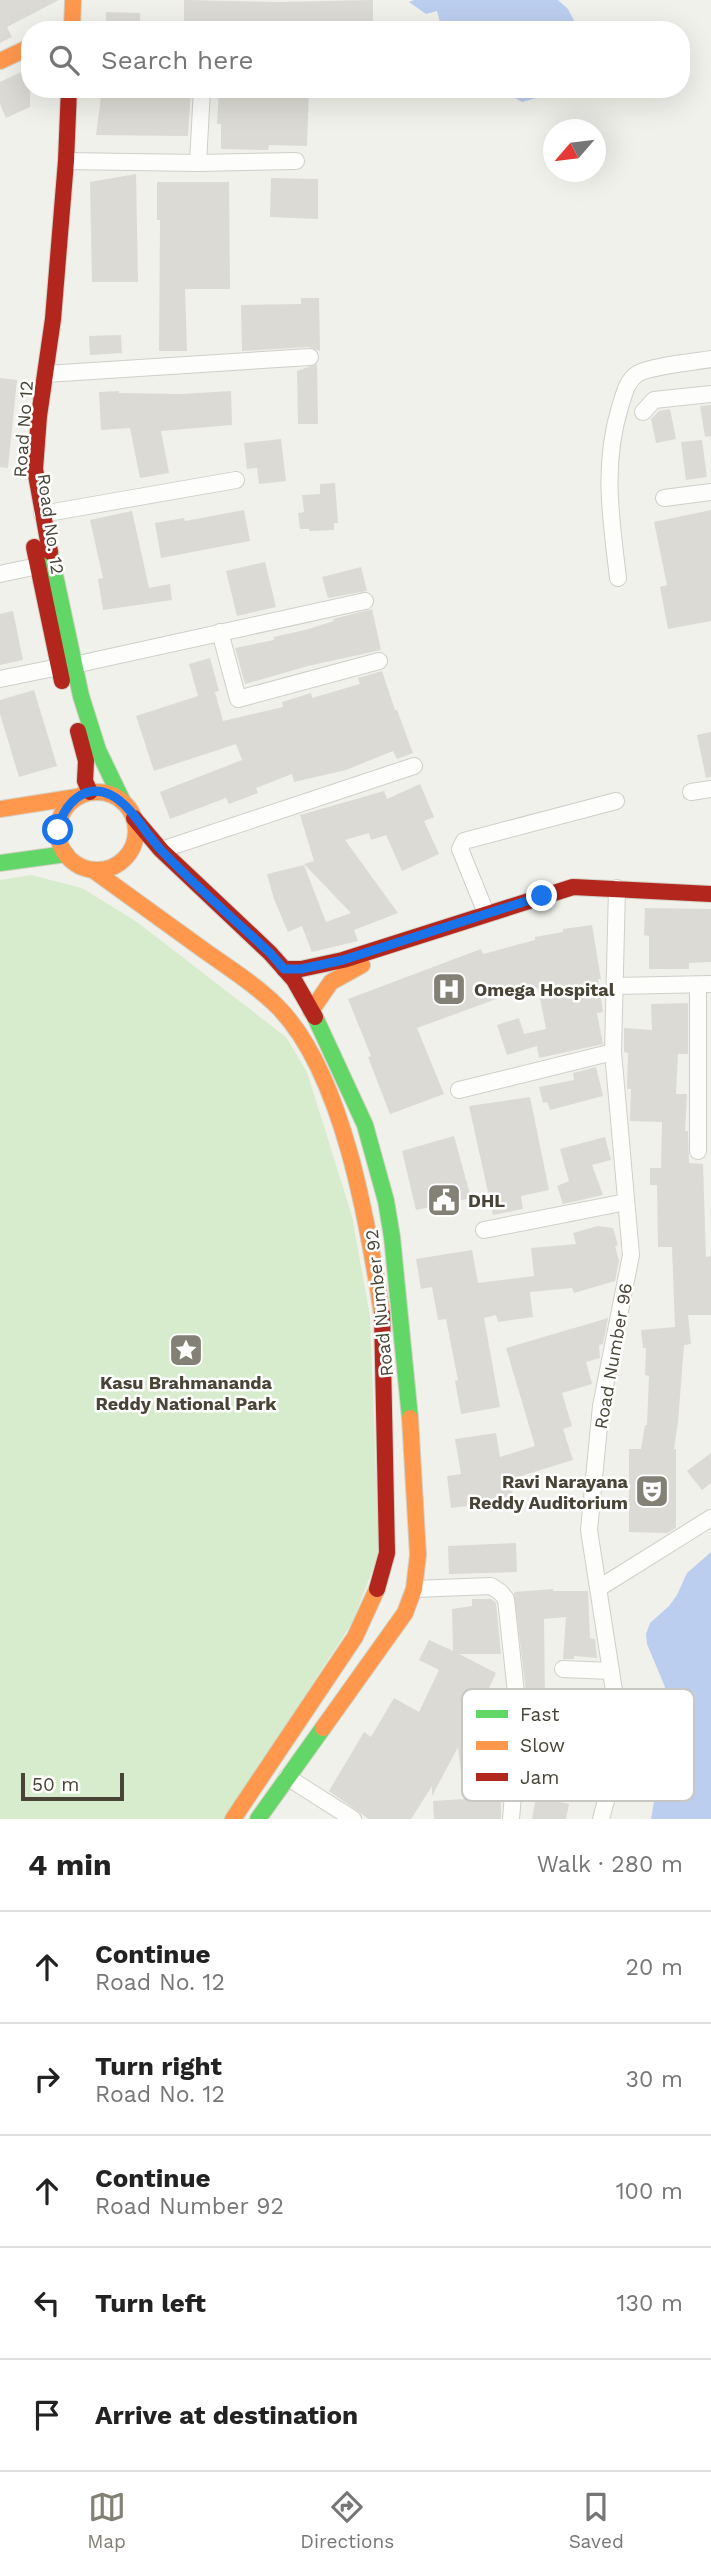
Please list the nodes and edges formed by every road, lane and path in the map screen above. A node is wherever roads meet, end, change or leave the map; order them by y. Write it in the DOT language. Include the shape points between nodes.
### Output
graph roads {
  1 [pos="61,0"];
  2 [pos="73,0"];
  3 [pos="60,21"];
  4 [pos="72,21"];
  5 [pos="21,51"];
  6 [pos="0,61"];
  7 [pos="58,98"];
  8 [pos="69,98"];
  9 [pos="202,98"];
  10 [pos="66,161"];
  11 [pos="296,161"];
  12 [pos="198,163"];
  13 [pos="310,357"];
  14 [pos="711,359"];
  15 [pos="46,374"];
  16 [pos="711,394"];
  17 [pos="643,411"];
  18 [pos="236,480"];
  19 [pos="711,492"];
  20 [pos="664,498"];
  21 [pos="42,514"];
  22 [pos="38,566"];
  23 [pos="0,574"];
  24 [pos="618,578"];
  25 [pos="365,601"];
  26 [pos="220,632"];
  27 [pos="379,661"];
  28 [pos="67,666"];
  29 [pos="0,680"];
  30 [pos="414,766"];
  31 [pos="711,789"];
  32 [pos="691,792"];
  33 [pos="83,794"];
  34 [pos="616,801"];
  35 [pos="123,802"];
  36 [pos="0,809"];
  37 [pos="134,818"];
  38 [pos="161,850"];
  39 [pos="65,854"];
  40 [pos="0,863"];
  41 [pos="93,870"];
  42 [pos="617,888"];
  43 [pos="590,889"];
  44 [pos="711,894"];
  45 [pos="486,913"];
  46 [pos="284,969"];
  47 [pos="704,984"];
  48 [pos="615,986"];
  49 [pos="311,1011"];
  50 [pos="613,1052"];
  51 [pos="458,1090"];
  52 [pos="365,1125"];
  53 [pos="341,1132"];
  54 [pos="698,1151"];
  55 [pos="626,1202"];
  56 [pos="484,1230"];
  57 [pos="385,1393"];
  58 [pos="408,1393"];
  59 [pos="711,1518"];
  60 [pos="598,1588"];
  61 [pos="414,1589"];
  62 [pos="563,1669"];
  63 [pos="611,1671"];
  64 [pos="516,1689"];
  65 [pos="614,1689"];
  66 [pos="287,1777"];
  67 [pos="512,1801"];
  68 [pos="606,1801"];
  69 [pos="233,1819"];
  70 [pos="258,1819"];
  71 [pos="353,1819"];
  72 [pos="511,1819"];
  73 [pos="601,1819"];
  1 -- 3 [label="main road"];
  2 -- 4 [label="main road"];
  5 -- 6 [label="main road"];
  7 -- 22 [label="main road, Road No. 12" via="23,464"];
  8 -- 10 [label="main road, Road No 12"];
  9 -- 12 [label="street"];
  10 -- 12 [label="street"];
  10 -- 15 [label="main road, Road No 12"];
  11 -- 12 [label="street"];
  13 -- 15 [label="street"];
  14 -- 24 [label="street" via="644,370 625,391 610,450 609,501"];
  15 -- 21 [label="main road, Road No 12" via="35,469"];
  16 -- 17 [label="street" via="654,400"];
  18 -- 21 [label="street"];
  19 -- 20 [label="street"];
  21 -- 28 [label="main road, Road No 12"];
  22 -- 23 [label="street"];
  22 -- 28 [label="main road, Road No. 12"];
  25 -- 26 [label="street"];
  26 -- 27 [label="street" via="238,699"];
  26 -- 28 [label="street"];
  28 -- 29 [label="street"];
  28 -- 33 [label="main road, Road No. 12" via="86,761"];
  28 -- 35 [label="main road, Road No 12"];
  30 -- 38 [label="street"];
  31 -- 32 [label="street"];
  33 -- 35 [label="main road" via="108,793"];
  33 -- 36 [label="main road"];
  33 -- 39 [label="main road" via="60,817 58,830"];
  34 -- 45 [label="street" via="464,841 460,849"];
  35 -- 37 [label="main road"];
  37 -- 38 [label="main road, Road Number 92"];
  37 -- 41 [label="main road" via="134,844 128,855 118,864"];
  38 -- 46 [label="main road, Road Number 92"];
  39 -- 40 [label="main road"];
  39 -- 41 [label="main road"];
  41 -- 53 [label="main road, Road Number 92" via="277,1006 318,1066"];
  42 -- 43 [label="main road"];
  42 -- 44 [label="main road"];
  42 -- 48 [label="street, Road Number 96"];
  43 -- 45 [label="main road" via="573,887"];
  43 -- 49 [label="main road" via="576,900 341,974 324,988"];
  45 -- 46 [label="main road" via="343,960"];
  46 -- 49 [label="main road, Road Number 92"];
  47 -- 48 [label="street"];
  47 -- 54 [label="street"];
  48 -- 50 [label="street, Road Number 96"];
  49 -- 52 [label="main road, Road Number 92"];
  50 -- 51 [label="street"];
  50 -- 55 [label="street, Road Number 96"];
  52 -- 53 [label="main road"];
  52 -- 58 [label="main road, Road Number 92" via="392,1237"];
  53 -- 57 [label="main road, Road Number 92" via="370,1237 383,1323"];
  55 -- 56 [label="street"];
  55 -- 60 [label="street, Road Number 96" via="631,1255 601,1406 589,1530"];
  57 -- 58 [label="main road"];
  57 -- 69 [label="main road, Road Number 92" via="387,1553 375,1597 355,1637"];
  58 -- 61 [label="main road, Road Number 92" via="418,1555"];
  59 -- 60 [label="street"];
  60 -- 63 [label="street, Road Number 96"];
  61 -- 64 [label="street" via="491,1586 500,1591 506,1599"];
  61 -- 66 [label="main road, Road Number 92" via="405,1613"];
  62 -- 63 [label="street"];
  63 -- 65 [label="street, Road Number 96"];
  66 -- 70 [label="main road, Road Number 92"];
  66 -- 71 [label="street"];
  67 -- 72 [label="street"];
  68 -- 73 [label="street, Road Number 96"];
}
